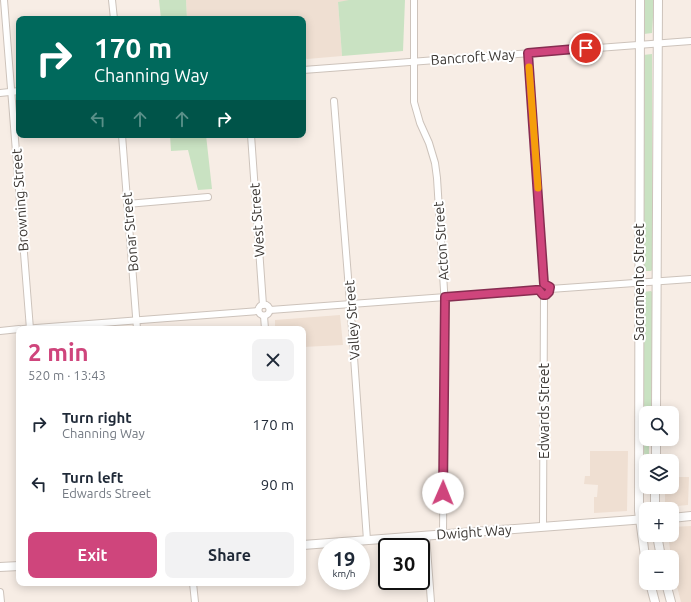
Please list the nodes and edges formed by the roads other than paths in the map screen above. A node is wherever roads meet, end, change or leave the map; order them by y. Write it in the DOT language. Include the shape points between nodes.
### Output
graph roads {
  1 [pos="4,0"];
  2 [pos="112,0"];
  3 [pos="414,0"];
  4 [pos="419,0"];
  5 [pos="640,0"];
  6 [pos="658,0"];
  7 [pos="114,16"];
  8 [pos="691,41"];
  9 [pos="658,43"];
  10 [pos="640,44"];
  11 [pos="528,53"];
  12 [pos="414,62"];
  13 [pos="306,70"];
  14 [pos="16,91"];
  15 [pos="11,92"];
  16 [pos="0,93"];
  17 [pos="334,101"];
  18 [pos="122,138"];
  19 [pos="251,138"];
  20 [pos="208,197"];
  21 [pos="127,204"];
  22 [pos="691,278"];
  23 [pos="657,281"];
  24 [pos="639,283"];
  25 [pos="544,284"];
  26 [pos="550,289"];
  27 [pos="539,290"];
  28 [pos="544,295"];
  29 [pos="445,297"];
  30 [pos="350,304"];
  31 [pos="264,305"];
  32 [pos="270,310"];
  33 [pos="258,311"];
  34 [pos="264,316"];
  35 [pos="137,320"];
  36 [pos="30,326"];
  37 [pos="66,326"];
  38 [pos="137,326"];
  39 [pos="265,326"];
  40 [pos="16,329"];
  41 [pos="0,331"];
  42 [pos="656,406"];
  43 [pos="643,502"];
  44 [pos="691,516"];
  45 [pos="679,517"];
  46 [pos="639,520"];
  47 [pos="543,527"];
  48 [pos="443,534"];
  49 [pos="426,535"];
  50 [pos="367,538"];
  51 [pos="370,540"];
  52 [pos="318,544"];
  53 [pos="306,545"];
  54 [pos="16,566"];
  55 [pos="0,567"];
  56 [pos="193,586"];
  57 [pos="652,590"];
  58 [pos="668,590"];
  59 [pos="0,592"];
  60 [pos="1,602"];
  61 [pos="195,602"];
  62 [pos="431,602"];
  63 [pos="655,602"];
  64 [pos="671,602"];
  1 -- 15 [label="street, Browning Street"];
  2 -- 7 [label="street"];
  3 -- 4 [label="street"];
  3 -- 12 [label="street, Acton Street"];
  5 -- 10 [label="street, Sacramento Street"];
  6 -- 9 [label="street, Sacramento Street"];
  8 -- 9 [label="street, Bancroft Way"];
  9 -- 10 [label="street, Bancroft Way"];
  9 -- 23 [label="street, Sacramento Street"];
  10 -- 11 [label="street, Bancroft Way"];
  10 -- 24 [label="street, Sacramento Street"];
  11 -- 12 [label="street, Bancroft Way"];
  11 -- 25 [label="street"];
  12 -- 13 [label="street, Bancroft Way"];
  12 -- 29 [label="street, Acton Street" via="414,102 433,156 437,178"];
  14 -- 15 [label="street"];
  15 -- 16 [label="street"];
  15 -- 36 [label="street, Browning Street"];
  17 -- 30 [label="street, Valley Street"];
  18 -- 21 [label="street, Bonar Street"];
  19 -- 31 [label="street, West Street"];
  20 -- 21 [label="street"];
  21 -- 35 [label="street, Bonar Street"];
  22 -- 23 [label="street"];
  23 -- 24 [label="street"];
  23 -- 42 [label="street, Sacramento Street"];
  24 -- 26 [label="street"];
  24 -- 43 [label="street, Sacramento Street"];
  25 -- 26 [label="street"];
  25 -- 27 [label="street"];
  26 -- 28 [label="street"];
  27 -- 28 [label="street"];
  27 -- 29 [label="street"];
  28 -- 47 [label="street, Edwards Street"];
  29 -- 30 [label="street"];
  29 -- 48 [label="street, Acton Street"];
  30 -- 32 [label="street"];
  30 -- 50 [label="street, Valley Street"];
  31 -- 32 [label="street"];
  31 -- 33 [label="street" via="260,306"];
  32 -- 34 [label="street"];
  33 -- 34 [label="street"];
  33 -- 35 [label="street"];
  34 -- 39 [label="street"];
  35 -- 37 [label="street"];
  35 -- 38 [label="street, Bonar Street"];
  40 -- 41 [label="street"];
  44 -- 45 [label="street"];
  46 -- 47 [label="street, Dwight Way"];
  47 -- 48 [label="street, Dwight Way"];
  48 -- 49 [label="street, Dwight Way"];
  49 -- 51 [label="street, Dwight Way"];
  49 -- 62 [label="street"];
  52 -- 53 [label="street, Dwight Way"];
  54 -- 55 [label="street"];
  56 -- 61 [label="street"];
  57 -- 63 [label="street"];
  58 -- 64 [label="street"];
  59 -- 60 [label="street"];
}
